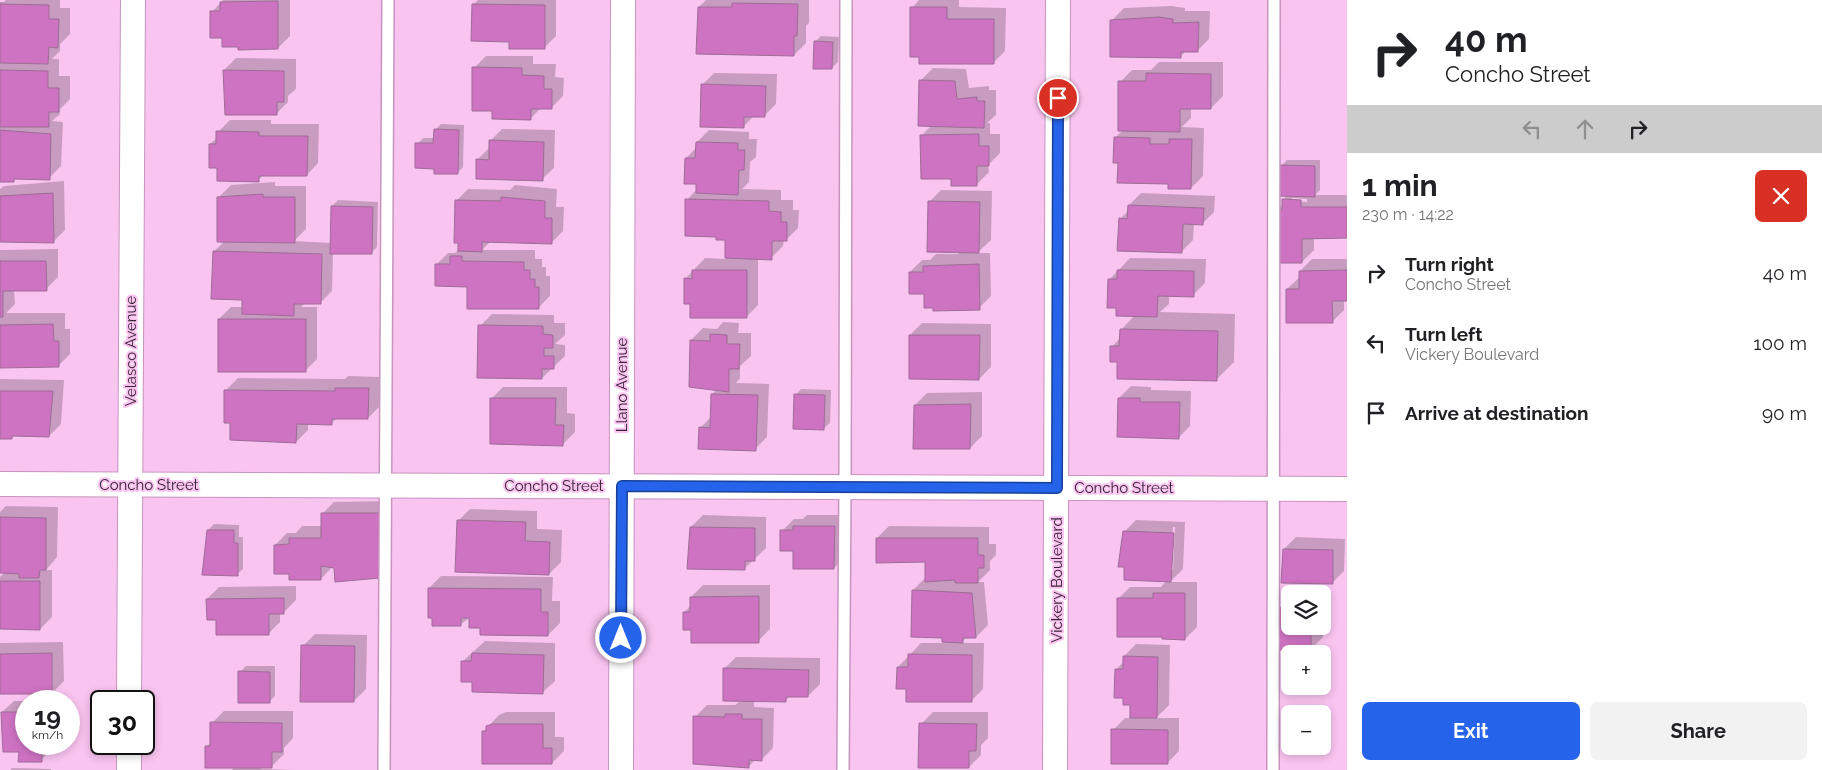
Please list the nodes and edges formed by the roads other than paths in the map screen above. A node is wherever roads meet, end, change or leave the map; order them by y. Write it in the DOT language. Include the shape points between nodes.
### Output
graph roads {
  1 [pos="133,0"];
  2 [pos="388,0"];
  3 [pos="623,0"];
  4 [pos="846,0"];
  5 [pos="1058,0"];
  6 [pos="1274,0"];
  7 [pos="0,484"];
  8 [pos="130,484"];
  9 [pos="384,486"];
  10 [pos="622,486"];
  11 [pos="845,487"];
  12 [pos="1274,487"];
  13 [pos="1057,488"];
  14 [pos="1347,489"];
  15 [pos="129,690"];
  16 [pos="129,755"];
  17 [pos="128,770"];
  18 [pos="384,770"];
  19 [pos="621,770"];
  20 [pos="843,770"];
  21 [pos="1055,770"];
  22 [pos="1273,770"];
  1 -- 8 [label="street, Velasco Avenue"];
  2 -- 9 [label="lane"];
  3 -- 10 [label="street, Llano Avenue"];
  4 -- 11 [label="lane"];
  5 -- 13 [label="street, Vickery Boulevard"];
  6 -- 12 [label="lane"];
  7 -- 8 [label="street, Concho Street"];
  8 -- 9 [label="street, Concho Street"];
  8 -- 15 [label="street, Velasco Avenue"];
  9 -- 10 [label="street, Concho Street"];
  9 -- 18 [label="lane"];
  10 -- 11 [label="street, Concho Street"];
  10 -- 19 [label="street, Llano Avenue"];
  11 -- 13 [label="street, Concho Street"];
  11 -- 20 [label="lane"];
  12 -- 13 [label="street, Concho Street"];
  12 -- 14 [label="street, Concho Street"];
  12 -- 22 [label="lane"];
  13 -- 21 [label="street, Vickery Boulevard"];
  16 -- 17 [label="street"];
}
